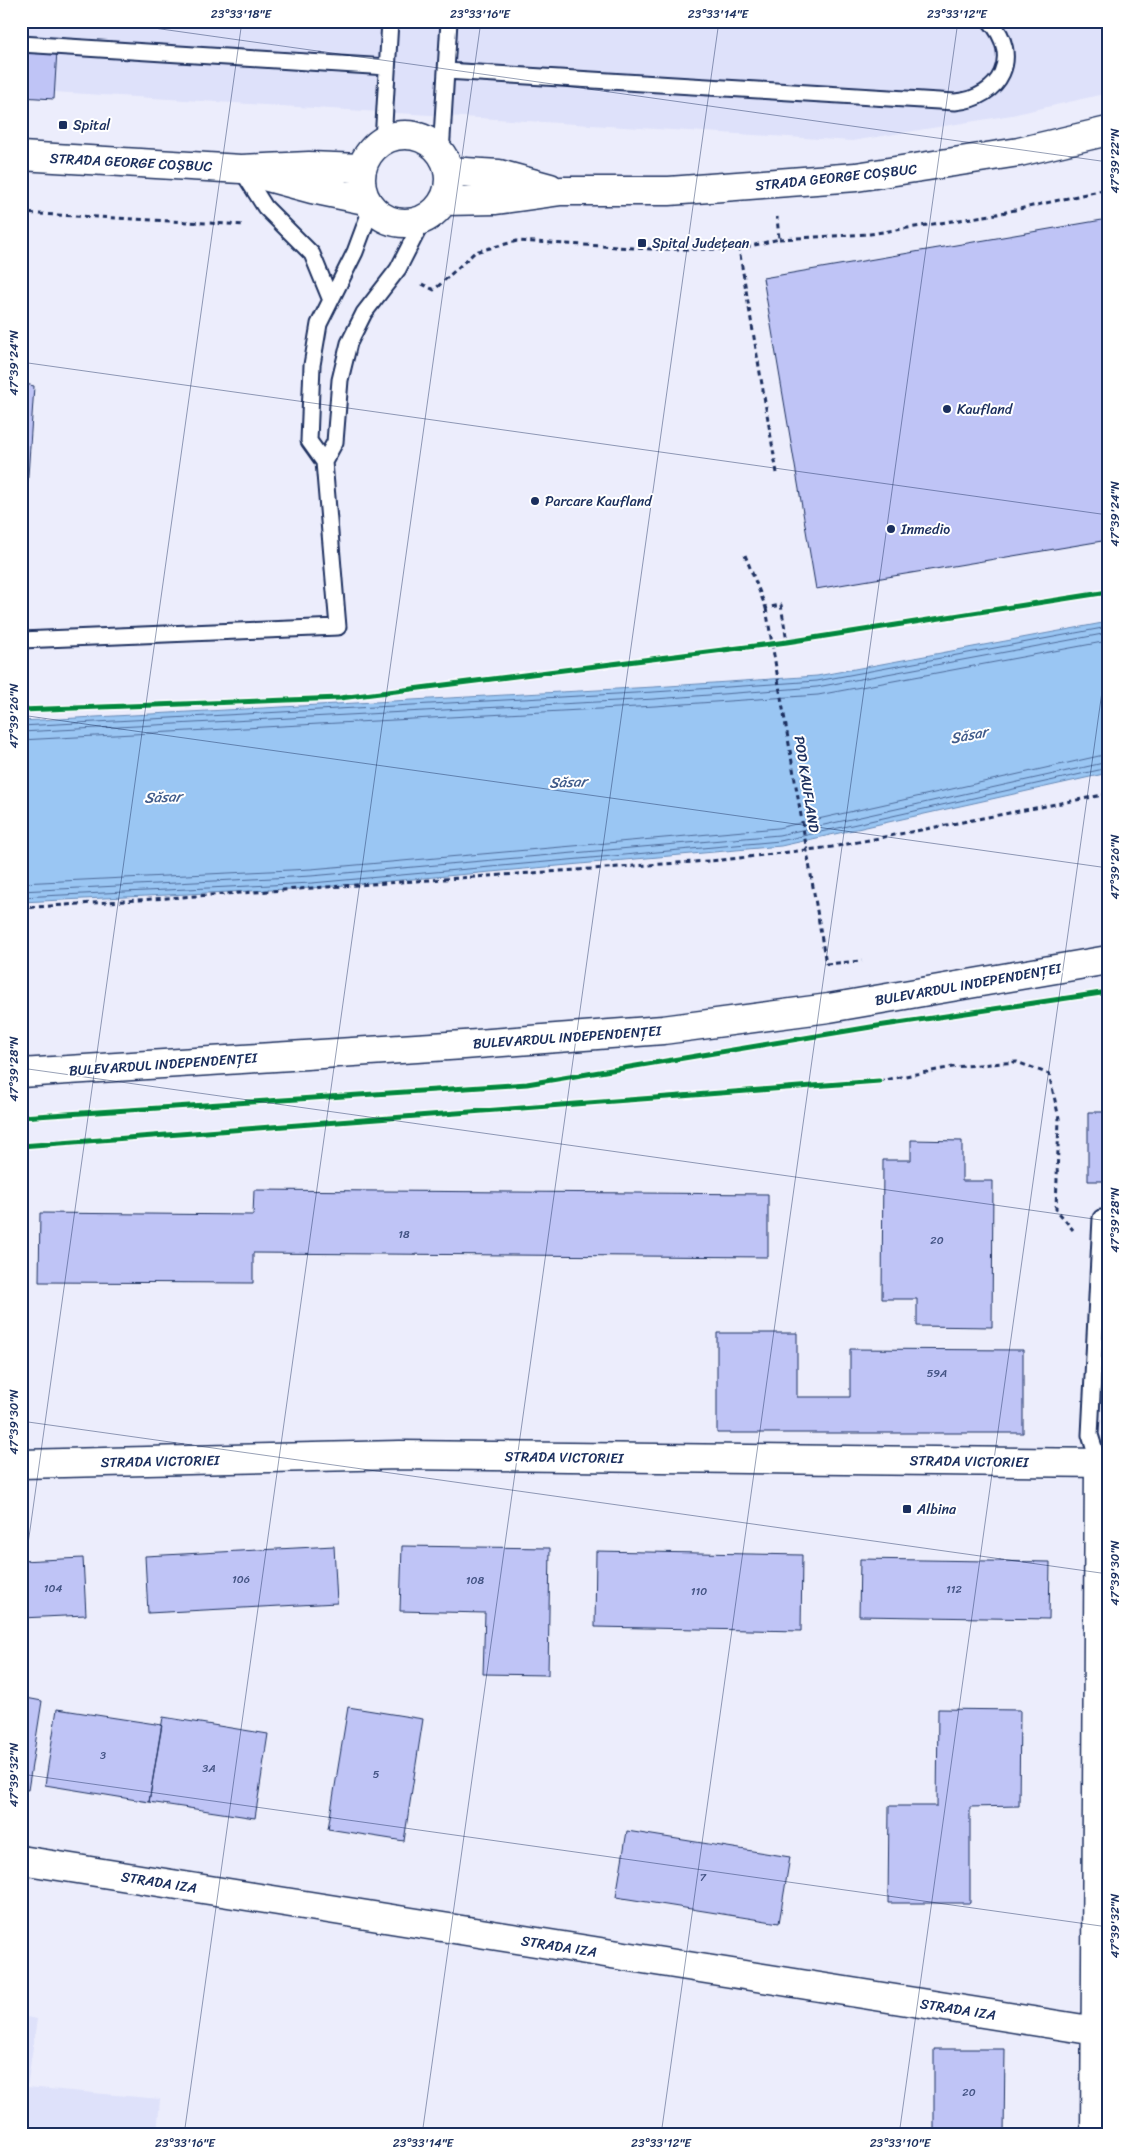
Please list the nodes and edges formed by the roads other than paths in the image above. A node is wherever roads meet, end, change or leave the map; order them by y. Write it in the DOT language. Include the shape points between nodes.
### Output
graph roads {
  1 [pos="390,21"];
  2 [pos="449,21"];
  3 [pos="990,21"];
  4 [pos="21,44"];
  5 [pos="387,67"];
  6 [pos="446,71"];
  7 [pos="1108,131"];
  8 [pos="382,141"];
  9 [pos="21,156"];
  10 [pos="445,162"];
  11 [pos="360,168"];
  12 [pos="241,169"];
  13 [pos="561,191"];
  14 [pos="444,201"];
  15 [pos="368,204"];
  16 [pos="423,220"];
  17 [pos="330,298"];
  18 [pos="324,462"];
  19 [pos="21,640"];
  20 [pos="1108,960"];
  21 [pos="21,1073"];
  22 [pos="1102,1218"];
  23 [pos="1103,1463"];
  24 [pos="21,1464"];
  25 [pos="21,1860"];
  26 [pos="1102,1920"];
  27 [pos="1102,2032"];
  28 [pos="1095,2135"];
  1 -- 5 [label="lane"];
  2 -- 6 [label="lane"];
  3 -- 6 [label="lane" via="1005,50 1004,67 992,88 972,100 946,102"];
  4 -- 5 [label="lane"];
  5 -- 8 [label="lane"];
  6 -- 10 [label="lane"];
  7 -- 13 [label="street, STRADA GEORGE COȘBUC" via="1019,152 856,177 669,191"];
  8 -- 10 [label="street" via="402,135 417,137 431,143"];
  8 -- 11 [label="street" via="367,155"];
  9 -- 12 [label="street, STRADA GEORGE COȘBUC"];
  10 -- 13 [label="street, STRADA GEORGE COȘBUC"];
  10 -- 14 [label="street" via="450,181"];
  11 -- 12 [label="street, STRADA GEORGE COȘBUC"];
  11 -- 15 [label="street" via="361,190"];
  12 -- 15 [label="street, STRADA GEORGE COȘBUC"];
  12 -- 17 [label="lane" via="265,207 312,254"];
  13 -- 14 [label="street, STRADA GEORGE COȘBUC" via="496,200"];
  14 -- 16 [label="street"];
  15 -- 16 [label="street, STRADA GEORGE COȘBUC" via="390,221 401,224"];
  15 -- 17 [label="lane" via="355,252"];
  16 -- 18 [label="lane" via="398,269 364,313 349,343 340,380 335,442"];
  17 -- 18 [label="lane" via="319,324 312,365 309,432 309,441"];
  18 -- 19 [label="lane" via="338,627"];
  20 -- 21 [label="street, BULEVARDUL INDEPENDENȚEI" via="829,1008 663,1030"];
  22 -- 23 [label="lane" via="1090,1435"];
  23 -- 24 [label="street, STRADA VICTORIEI" via="400,1455"];
  23 -- 26 [label="street"];
  25 -- 27 [label="street, STRADA IZA"];
  26 -- 27 [label="street"];
  27 -- 28 [label="street"];
}
